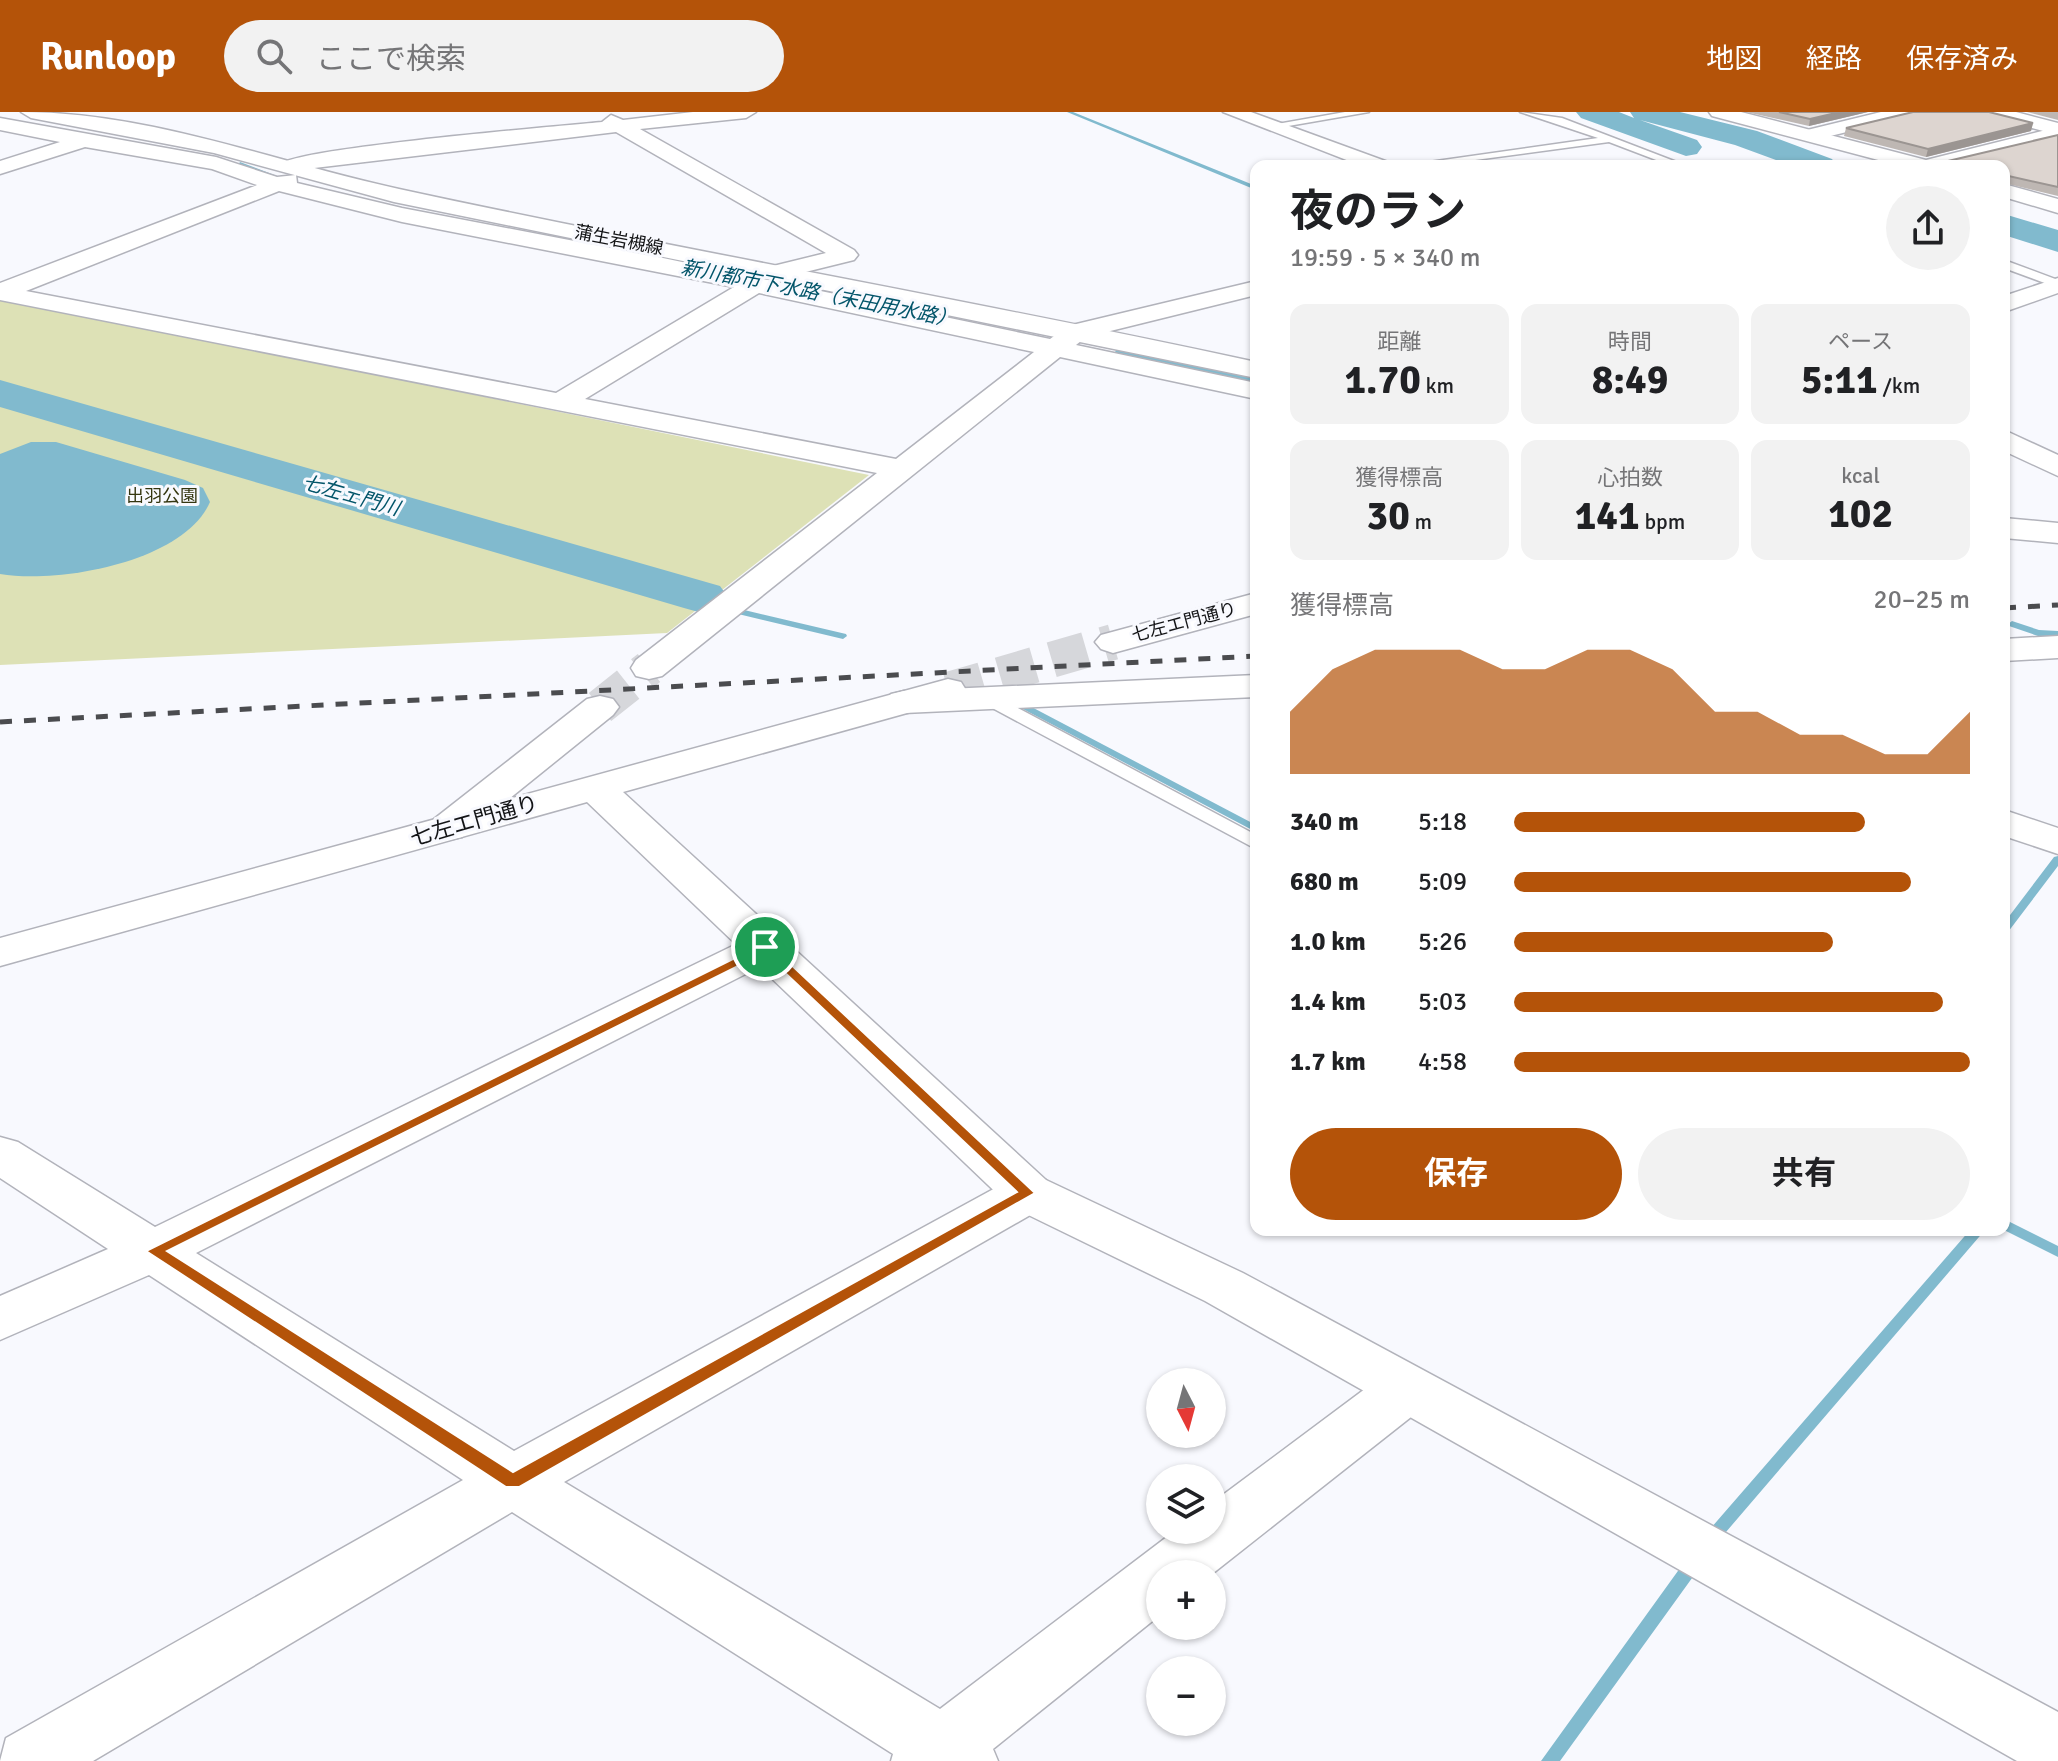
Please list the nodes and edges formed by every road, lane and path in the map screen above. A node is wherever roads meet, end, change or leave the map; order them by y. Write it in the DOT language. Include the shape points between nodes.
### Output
graph roads {
  1 [pos="31,112"];
  2 [pos="595,112"];
  3 [pos="746,112"];
  4 [pos="1233,112"];
  5 [pos="1364,112"];
  6 [pos="1525,112"];
  7 [pos="1719,112"];
  8 [pos="1905,112"];
  9 [pos="1994,112"];
  10 [pos="0,124"];
  11 [pos="618,126"];
  12 [pos="1271,126"];
  13 [pos="123,129"];
  14 [pos="2058,131"];
  15 [pos="1810,135"];
  16 [pos="1612,139"];
  17 [pos="83,141"];
  18 [pos="1364,160"];
  19 [pos="1452,160"];
  20 [pos="1666,160"];
  21 [pos="1904,160"];
  22 [pos="1949,160"];
  23 [pos="0,168"];
  24 [pos="282,174"];
  25 [pos="2010,192"];
  26 [pos="2058,206"];
  27 [pos="2010,266"];
  28 [pos="766,278"];
  29 [pos="2058,284"];
  30 [pos="1250,290"];
  31 [pos="0,292"];
  32 [pos="2010,303"];
  33 [pos="1065,339"];
  34 [pos="1250,369"];
  35 [pos="1250,389"];
  36 [pos="559,403"];
  37 [pos="2010,442"];
  38 [pos="2058,467"];
  39 [pos="900,469"];
  40 [pos="2010,529"];
  41 [pos="2058,533"];
  42 [pos="1250,605"];
  43 [pos="1113,642"];
  44 [pos="2058,647"];
  45 [pos="2010,648"];
  46 [pos="649,668"];
  47 [pos="1250,686"];
  48 [pos="948,690"];
  49 [pos="990,699"];
  50 [pos="904,702"];
  51 [pos="600,707"];
  52 [pos="594,787"];
  53 [pos="2010,824"];
  54 [pos="448,828"];
  55 [pos="1250,840"];
  56 [pos="2058,842"];
  57 [pos="765,947"];
  58 [pos="0,952"];
  59 [pos="0,1154"];
  60 [pos="1028,1193"];
  61 [pos="154,1251"];
  62 [pos="0,1319"];
  63 [pos="1405,1390"];
  64 [pos="513,1481"];
  65 [pos="1183,1560"];
  66 [pos="1146,1589"];
  67 [pos="2058,1748"];
  68 [pos="943,1756"];
  69 [pos="30,1761"];
  1 -- 13 [label="street, 蒲生岩槻線"];
  2 -- 11 [label="street"];
  3 -- 11 [label="street"];
  4 -- 12 [label="street"];
  5 -- 12 [label="lane"];
  6 -- 16 [label="lane"];
  7 -- 15 [label="street"];
  8 -- 15 [label="street"];
  9 -- 14 [label="street"];
  10 -- 17 [label="street"];
  11 -- 24 [label="street" via="353,155"];
  11 -- 28 [label="street" via="846,255"];
  12 -- 18 [label="street"];
  13 -- 17 [label="street"];
  13 -- 24 [label="street, 蒲生岩槻線"];
  14 -- 22 [label="street"];
  15 -- 21 [label="street"];
  16 -- 19 [label="lane"];
  16 -- 20 [label="lane"];
  17 -- 23 [label="street"];
  17 -- 24 [label="street"];
  24 -- 28 [label="street, 蒲生岩槻線" via="314,173"];
  24 -- 28 [label="street" via="402,215"];
  24 -- 31 [label="street"];
  25 -- 26 [label="street"];
  27 -- 29 [label="lane"];
  28 -- 33 [label="street"];
  28 -- 36 [label="street"];
  29 -- 32 [label="street"];
  30 -- 33 [label="street"];
  31 -- 36 [label="street"];
  33 -- 34 [label="street"];
  33 -- 35 [label="street"];
  33 -- 39 [label="street"];
  36 -- 39 [label="street"];
  37 -- 38 [label="street"];
  39 -- 46 [label="street"];
  40 -- 41 [label="street"];
  42 -- 43 [label="street, 七左エ門通り"];
  44 -- 45 [label="street"];
  47 -- 49 [label="street"];
  48 -- 50 [label="street, 七左エ門通り"];
  49 -- 50 [label="street"];
  49 -- 55 [label="lane"];
  50 -- 52 [label="street, 七左エ門通り"];
  51 -- 54 [label="street"];
  52 -- 54 [label="street, 七左エ門通り"];
  52 -- 57 [label="street"];
  53 -- 56 [label="street"];
  54 -- 58 [label="street, 七左エ門通り"];
  57 -- 60 [label="street"];
  57 -- 61 [label="street"];
  59 -- 61 [label="street"];
  60 -- 63 [label="street" via="1224,1287"];
  60 -- 64 [label="street"];
  61 -- 62 [label="street"];
  61 -- 64 [label="street"];
  63 -- 65 [label="street"];
  63 -- 67 [label="street"];
  64 -- 68 [label="street"];
  64 -- 69 [label="street"];
  66 -- 68 [label="street"];
}
